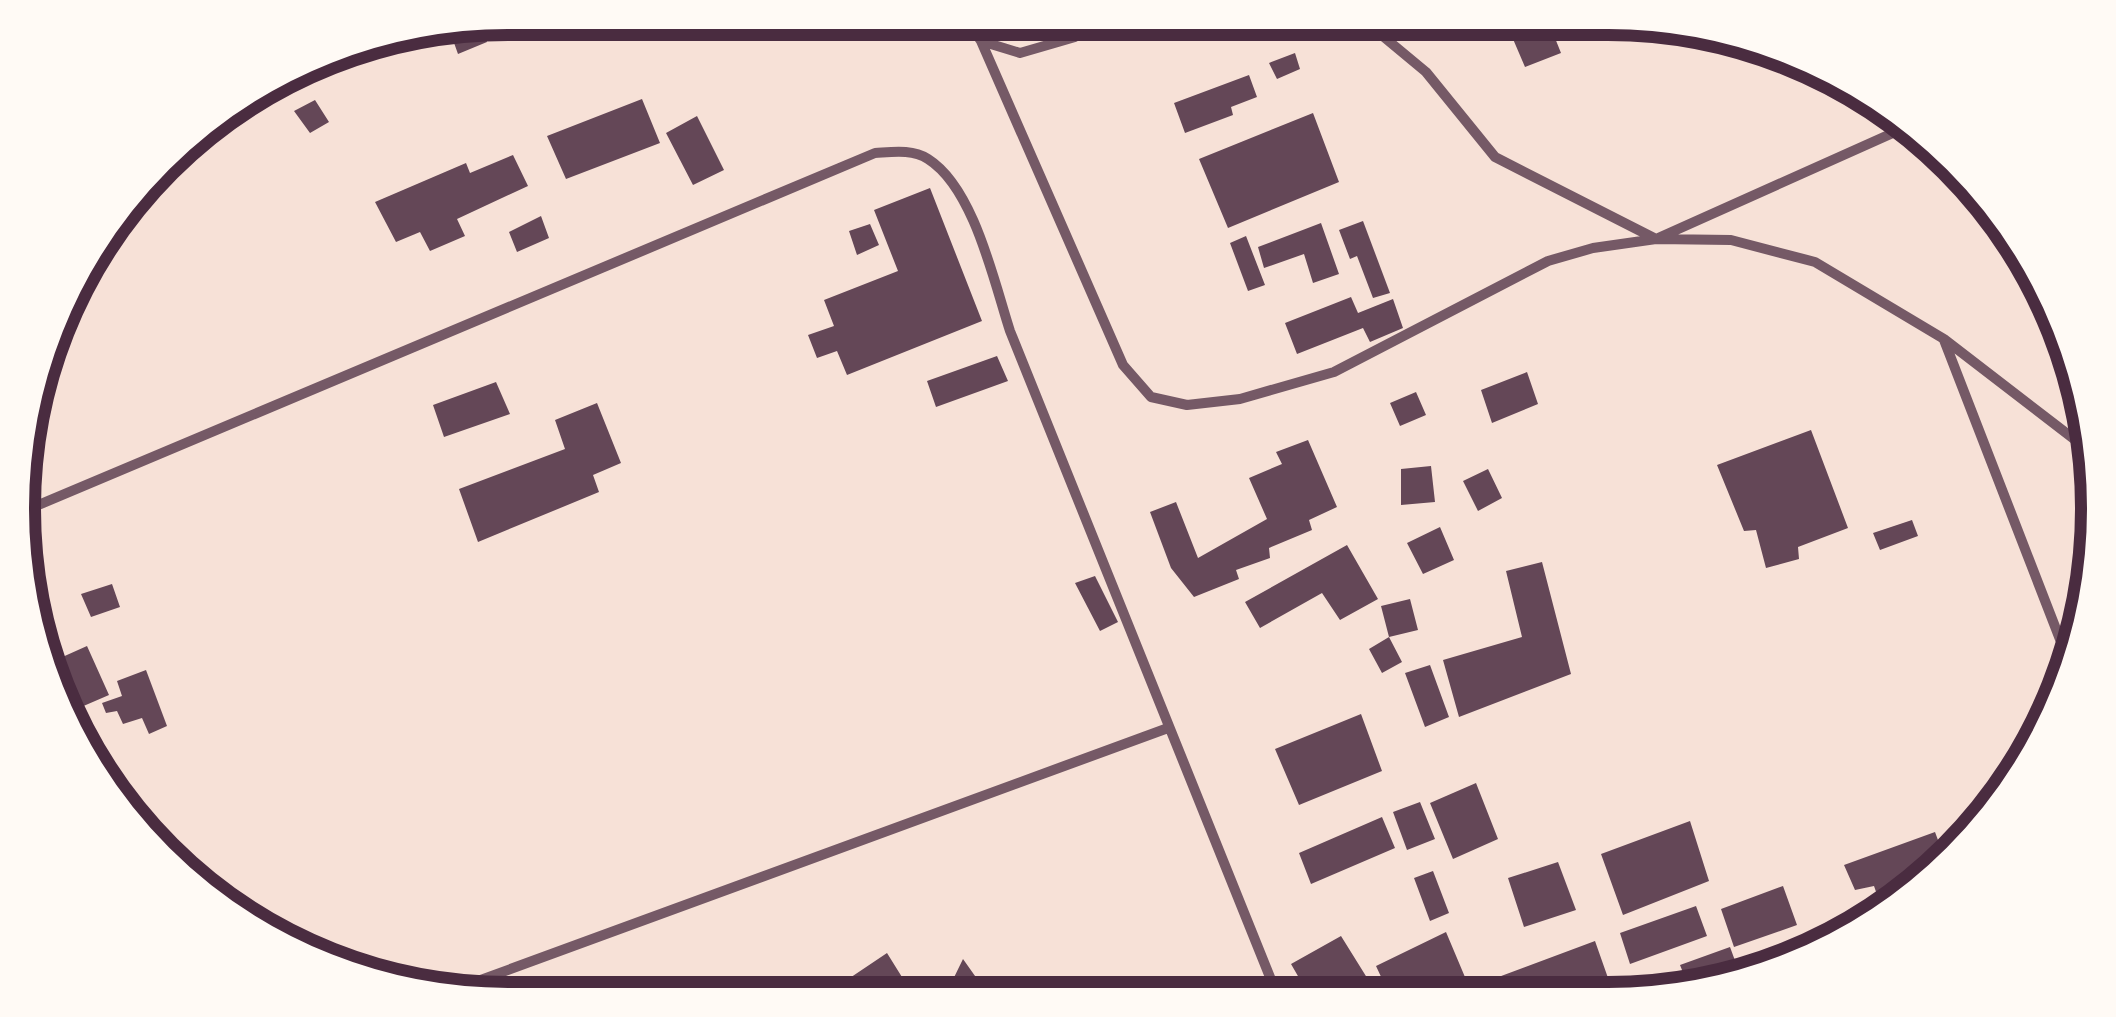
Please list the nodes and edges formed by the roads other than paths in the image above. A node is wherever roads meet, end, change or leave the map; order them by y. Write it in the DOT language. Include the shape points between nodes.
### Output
graph roads {
  1 [pos="976,35"];
  2 [pos="1077,35"];
  3 [pos="1381,35"];
  4 [pos="980,41"];
  5 [pos="1895,132"];
  6 [pos="1656,238"];
  7 [pos="1944,339"];
  8 [pos="2076,442"];
  9 [pos="35,506"];
  10 [pos="2061,643"];
  11 [pos="1168,728"];
  12 [pos="478,981"];
  13 [pos="1272,982"];
  1 -- 4 [label="street"];
  2 -- 4 [label="street" via="1020,53"];
  3 -- 6 [label="street" via="1426,72 1495,157"];
  4 -- 6 [label="street" via="1122,365 1151,397 1187,404 1240,399 1334,372 1548,261"];
  5 -- 6 [label="street"];
  6 -- 7 [label="street" via="1730,240 1815,262"];
  7 -- 8 [label="street"];
  7 -- 10 [label="street"];
  9 -- 11 [label="street" via="875,153 906,151 928,158 968,209 1010,332"];
  11 -- 12 [label="street"];
  11 -- 13 [label="street"];
}
